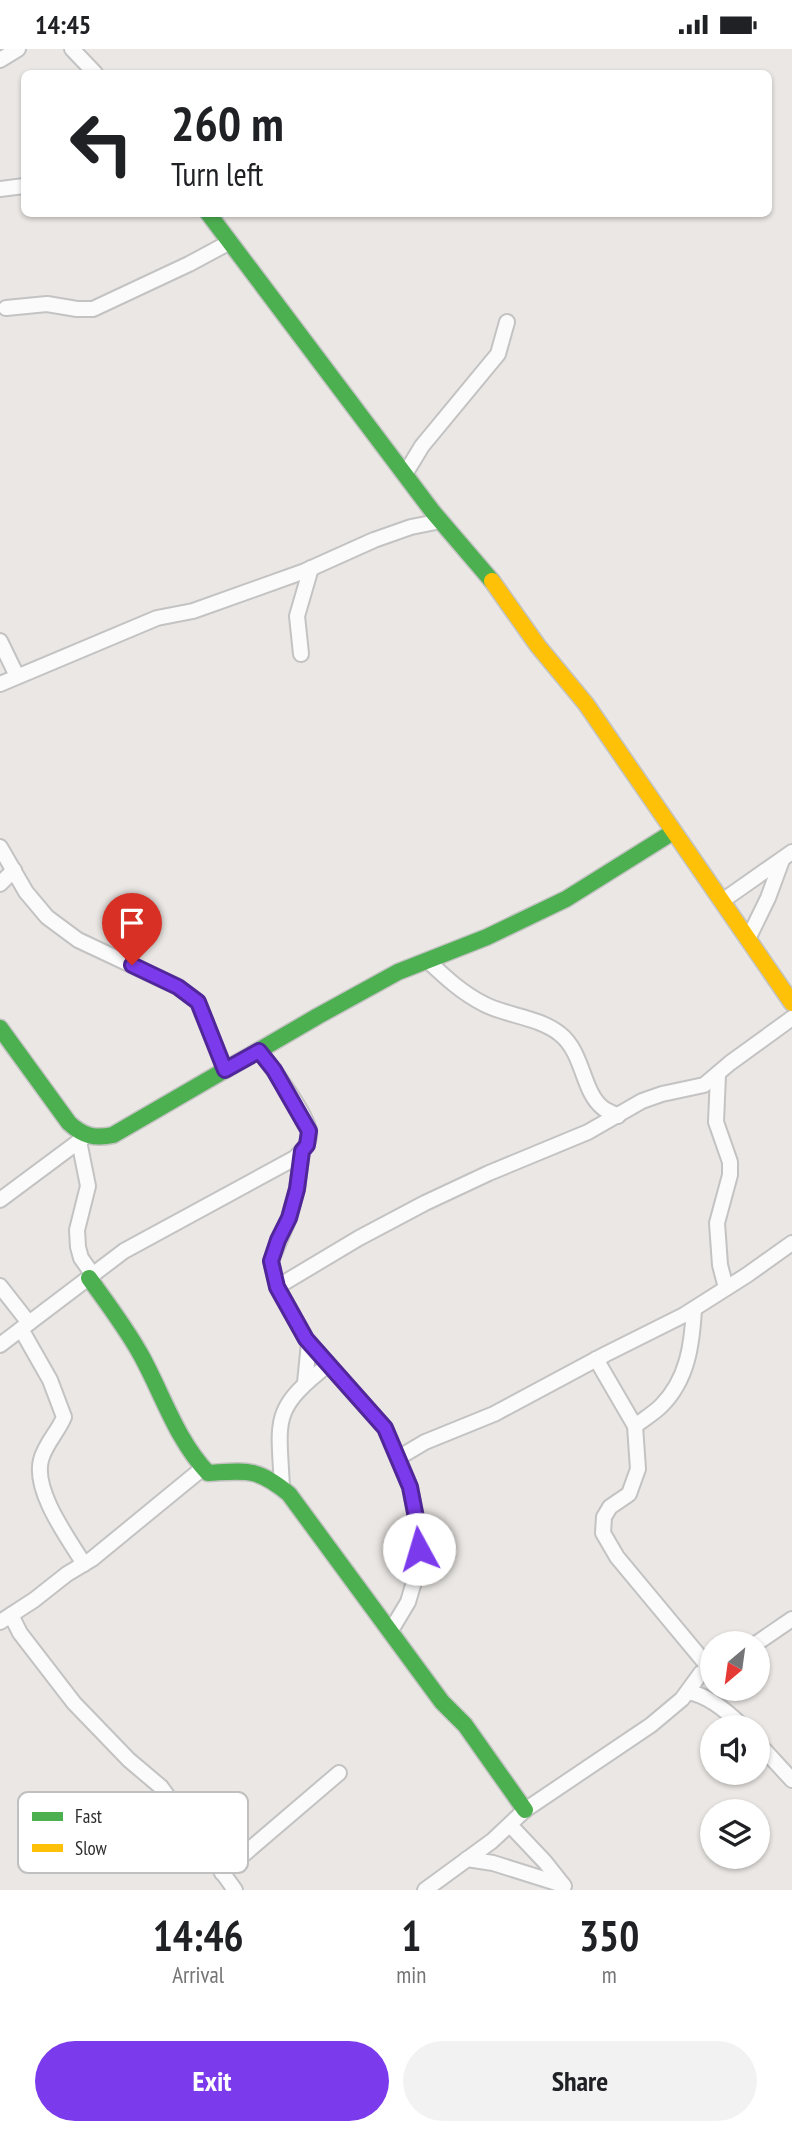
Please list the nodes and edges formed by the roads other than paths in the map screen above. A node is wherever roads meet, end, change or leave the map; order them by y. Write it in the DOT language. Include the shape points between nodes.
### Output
graph roads {
  1 [pos="18,49"];
  2 [pos="72,49"];
  3 [pos="0,60"];
  4 [pos="92,70"];
  5 [pos="21,186"];
  6 [pos="0,189"];
  7 [pos="211,217"];
  8 [pos="230,242"];
  9 [pos="6,308"];
  10 [pos="507,322"];
  11 [pos="405,474"];
  12 [pos="426,503"];
  13 [pos="441,521"];
  14 [pos="411,527"];
  15 [pos="311,568"];
  16 [pos="0,641"];
  17 [pos="301,654"];
  18 [pos="17,676"];
  19 [pos="0,684"];
  20 [pos="673,832"];
  21 [pos="0,847"];
  22 [pos="787,856"];
  23 [pos="13,870"];
  24 [pos="0,884"];
  25 [pos="722,901"];
  26 [pos="748,939"];
  27 [pos="428,961"];
  28 [pos="792,1003"];
  29 [pos="792,1018"];
  30 [pos="0,1028"];
  31 [pos="259,1051"];
  32 [pos="225,1070"];
  33 [pos="718,1075"];
  34 [pos="618,1116"];
  35 [pos="83,1139"];
  36 [pos="302,1151"];
  37 [pos="0,1200"];
  38 [pos="792,1243"];
  39 [pos="91,1276"];
  40 [pos="0,1286"];
  41 [pos="277,1287"];
  42 [pos="726,1288"];
  43 [pos="694,1308"];
  44 [pos="25,1326"];
  45 [pos="309,1343"];
  46 [pos="0,1345"];
  47 [pos="596,1359"];
  48 [pos="328,1365"];
  49 [pos="305,1383"];
  50 [pos="635,1426"];
  51 [pos="398,1458"];
  52 [pos="203,1468"];
  53 [pos="282,1488"];
  54 [pos="84,1564"];
  55 [pos="5,1619"];
  56 [pos="792,1619"];
  57 [pos="390,1632"];
  58 [pos="770,1634"];
  59 [pos="700,1655"];
  60 [pos="700,1674"];
  61 [pos="688,1692"];
  62 [pos="728,1715"];
  63 [pos="770,1757"];
  64 [pos="340,1773"];
  65 [pos="792,1780"];
  66 [pos="165,1792"];
  67 [pos="525,1810"];
  68 [pos="510,1825"];
  69 [pos="248,1851"];
  70 [pos="467,1859"];
  71 [pos="222,1873"];
  72 [pos="565,1887"];
  73 [pos="234,1890"];
  74 [pos="425,1890"];
  1 -- 3 [label="street"];
  2 -- 4 [label="street"];
  5 -- 6 [label="street"];
  7 -- 8 [label="street"];
  8 -- 9 [label="street" via="93,309 47,304"];
  8 -- 11 [label="street"];
  10 -- 11 [label="street" via="498,354 422,446"];
  11 -- 12 [label="street"];
  12 -- 13 [label="street"];
  12 -- 14 [label="street"];
  13 -- 14 [label="street"];
  13 -- 20 [label="street" via="586,704"];
  14 -- 15 [label="street"];
  15 -- 17 [label="street" via="297,616"];
  15 -- 18 [label="street" via="193,611 157,618"];
  16 -- 18 [label="street"];
  18 -- 19 [label="street"];
  20 -- 25 [label="street"];
  20 -- 27 [label="street" via="566,898"];
  21 -- 23 [label="street"];
  22 -- 25 [label="street"];
  22 -- 26 [label="street"];
  23 -- 24 [label="street"];
  23 -- 32 [label="street" via="47,917 78,940 178,987 198,1002"];
  25 -- 26 [label="street"];
  26 -- 28 [label="street"];
  27 -- 31 [label="street" via="398,972"];
  27 -- 34 [label="street" via="458,989 485,1005 560,1034 575,1051 593,1097"];
  29 -- 33 [label="street"];
  30 -- 35 [label="street"];
  31 -- 32 [label="street"];
  31 -- 36 [label="street" via="309,1131"];
  32 -- 35 [label="street" via="113,1135"];
  33 -- 34 [label="street" via="704,1085 642,1101"];
  33 -- 42 [label="street" via="716,1122 730,1162 718,1223"];
  34 -- 41 [label="street" via="425,1203"];
  35 -- 37 [label="street"];
  35 -- 39 [label="street" via="88,1186 77,1230 81,1258"];
  36 -- 39 [label="street" via="124,1251"];
  36 -- 41 [label="street" via="289,1218 271,1261"];
  38 -- 42 [label="street"];
  39 -- 44 [label="street"];
  39 -- 52 [label="street" via="140,1353 180,1434"];
  40 -- 44 [label="street"];
  41 -- 45 [label="street"];
  42 -- 43 [label="street"];
  43 -- 47 [label="street"];
  43 -- 50 [label="street" via="686,1367 678,1385"];
  44 -- 46 [label="street"];
  44 -- 54 [label="street" via="64,1417 41,1461 40,1476 62,1528"];
  45 -- 48 [label="street"];
  45 -- 49 [label="street"];
  47 -- 50 [label="street"];
  47 -- 51 [label="street" via="494,1414"];
  48 -- 49 [label="street"];
  48 -- 51 [label="street" via="385,1428"];
  49 -- 53 [label="street" via="281,1415"];
  50 -- 59 [label="street" via="638,1469 633,1487 610,1507 603,1533 617,1557"];
  51 -- 57 [label="street" via="410,1487 419,1533 419,1565 408,1602"];
  52 -- 53 [label="street" via="208,1473 255,1473"];
  52 -- 54 [label="street"];
  53 -- 57 [label="street"];
  54 -- 55 [label="street"];
  55 -- 66 [label="street" via="74,1703"];
  56 -- 58 [label="street"];
  57 -- 67 [label="street" via="465,1725"];
  60 -- 61 [label="street"];
  61 -- 62 [label="street"];
  61 -- 67 [label="street" via="651,1725"];
  63 -- 65 [label="street"];
  64 -- 69 [label="street"];
  67 -- 68 [label="street"];
  68 -- 70 [label="street"];
  68 -- 72 [label="street"];
  70 -- 72 [label="street"];
  70 -- 74 [label="street"];
  71 -- 73 [label="street"];
}
